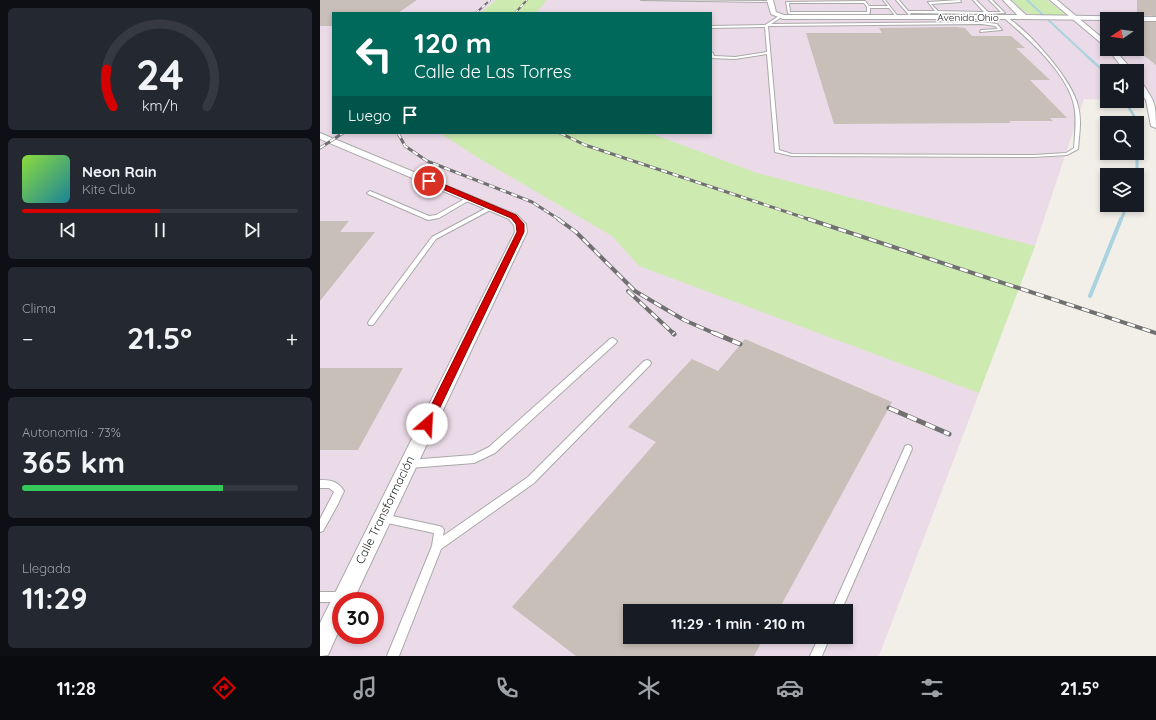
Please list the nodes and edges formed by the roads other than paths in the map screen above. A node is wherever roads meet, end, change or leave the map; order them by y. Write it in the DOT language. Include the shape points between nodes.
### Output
graph roads {
  1 [pos="642,0"];
  2 [pos="749,0"];
  3 [pos="770,0"];
  4 [pos="884,0"];
  5 [pos="897,0"];
  6 [pos="975,0"];
  7 [pos="1006,0"];
  8 [pos="1053,0"];
  9 [pos="960,1"];
  10 [pos="980,1"];
  11 [pos="989,1"];
  12 [pos="868,7"];
  13 [pos="889,8"];
  14 [pos="906,11"];
  15 [pos="1018,11"];
  16 [pos="937,12"];
  17 [pos="987,12"];
  18 [pos="779,17"];
  19 [pos="898,17"];
  20 [pos="912,17"];
  21 [pos="1005,17"];
  22 [pos="1024,17"];
  23 [pos="1037,17"];
  24 [pos="1076,18"];
  25 [pos="1156,19"];
  26 [pos="767,26"];
  27 [pos="712,27"];
  28 [pos="981,31"];
  29 [pos="1100,40"];
  30 [pos="768,53"];
  31 [pos="1116,56"];
  32 [pos="712,57"];
  33 [pos="1123,64"];
  34 [pos="1144,92"];
  35 [pos="1155,126"];
  36 [pos="320,136"];
  37 [pos="370,193"];
  38 [pos="470,198"];
  39 [pos="492,207"];
  40 [pos="371,323"];
  41 [pos="613,341"];
  42 [pos="647,363"];
  43 [pos="908,449"];
  44 [pos="407,464"];
  45 [pos="320,484"];
  46 [pos="382,518"];
  47 [pos="320,528"];
  48 [pos="436,546"];
  49 [pos="346,592"];
  50 [pos="320,597"];
  51 [pos="332,599"];
  52 [pos="839,604"];
  53 [pos="332,621"];
  54 [pos="821,644"];
  55 [pos="320,647"];
  56 [pos="393,656"];
  57 [pos="816,656"];
  1 -- 2 [label="lane"];
  2 -- 3 [label="lane"];
  3 -- 18 [label="street" via="773,13"];
  4 -- 13 [label="lane"];
  5 -- 14 [label="lane"];
  6 -- 10 [label="lane"];
  6 -- 17 [label="lane"];
  7 -- 15 [label="street"];
  8 -- 24 [label="street"];
  9 -- 16 [label="lane" via="929,2"];
  11 -- 17 [label="lane" via="1004,12"];
  12 -- 12 [label="lane" via="870,13 789,13 787,2 865,2"];
  12 -- 13 [label="lane"];
  13 -- 14 [label="lane"];
  13 -- 19 [label="lane"];
  14 -- 16 [label="lane"];
  14 -- 20 [label="lane"];
  15 -- 22 [label="street"];
  15 -- 23 [label="street"];
  16 -- 17 [label="lane"];
  18 -- 19 [label="street, Avenida Ohio"];
  18 -- 26 [label="lane"];
  19 -- 20 [label="street, Avenida Ohio"];
  20 -- 21 [label="street, Avenida Ohio"];
  21 -- 22 [label="street, Avenida Ohio"];
  21 -- 30 [label="lane" via="1037,46 1065,83 1075,101 1078,130 1076,149 1067,154 784,154 777,151"];
  22 -- 23 [label="street, Avenida Ohio"];
  23 -- 24 [label="street, Avenida Ohio"];
  24 -- 25 [label="street, Avenida Ohio"];
  24 -- 29 [label="street"];
  26 -- 27 [label="lane"];
  26 -- 28 [label="lane" via="982,23 996,25 1000,30"];
  26 -- 30 [label="lane"];
  30 -- 32 [label="lane" via="735,58"];
  31 -- 33 [label="street"];
  34 -- 35 [label="street" via="1150,100"];
  36 -- 38 [label="street"];
  37 -- 38 [label="lane" via="428,218 437,217"];
  38 -- 39 [label="street"];
  39 -- 40 [label="lane" via="434,238"];
  39 -- 44 [label="street, Calle Transformación" via="513,217 520,224 520,232"];
  41 -- 44 [label="lane" via="492,450 474,459"];
  42 -- 48 [label="lane" via="531,480"];
  43 -- 52 [label="lane"];
  44 -- 46 [label="street, Calle Transformación"];
  45 -- 47 [label="lane" via="331,484 339,490"];
  46 -- 48 [label="lane" via="439,530"];
  46 -- 49 [label="street, Calle Transformación"];
  48 -- 56 [label="lane"];
  50 -- 51 [label="lane"];
  53 -- 55 [label="street, Calle Transformación"];
  54 -- 57 [label="lane"];
}
